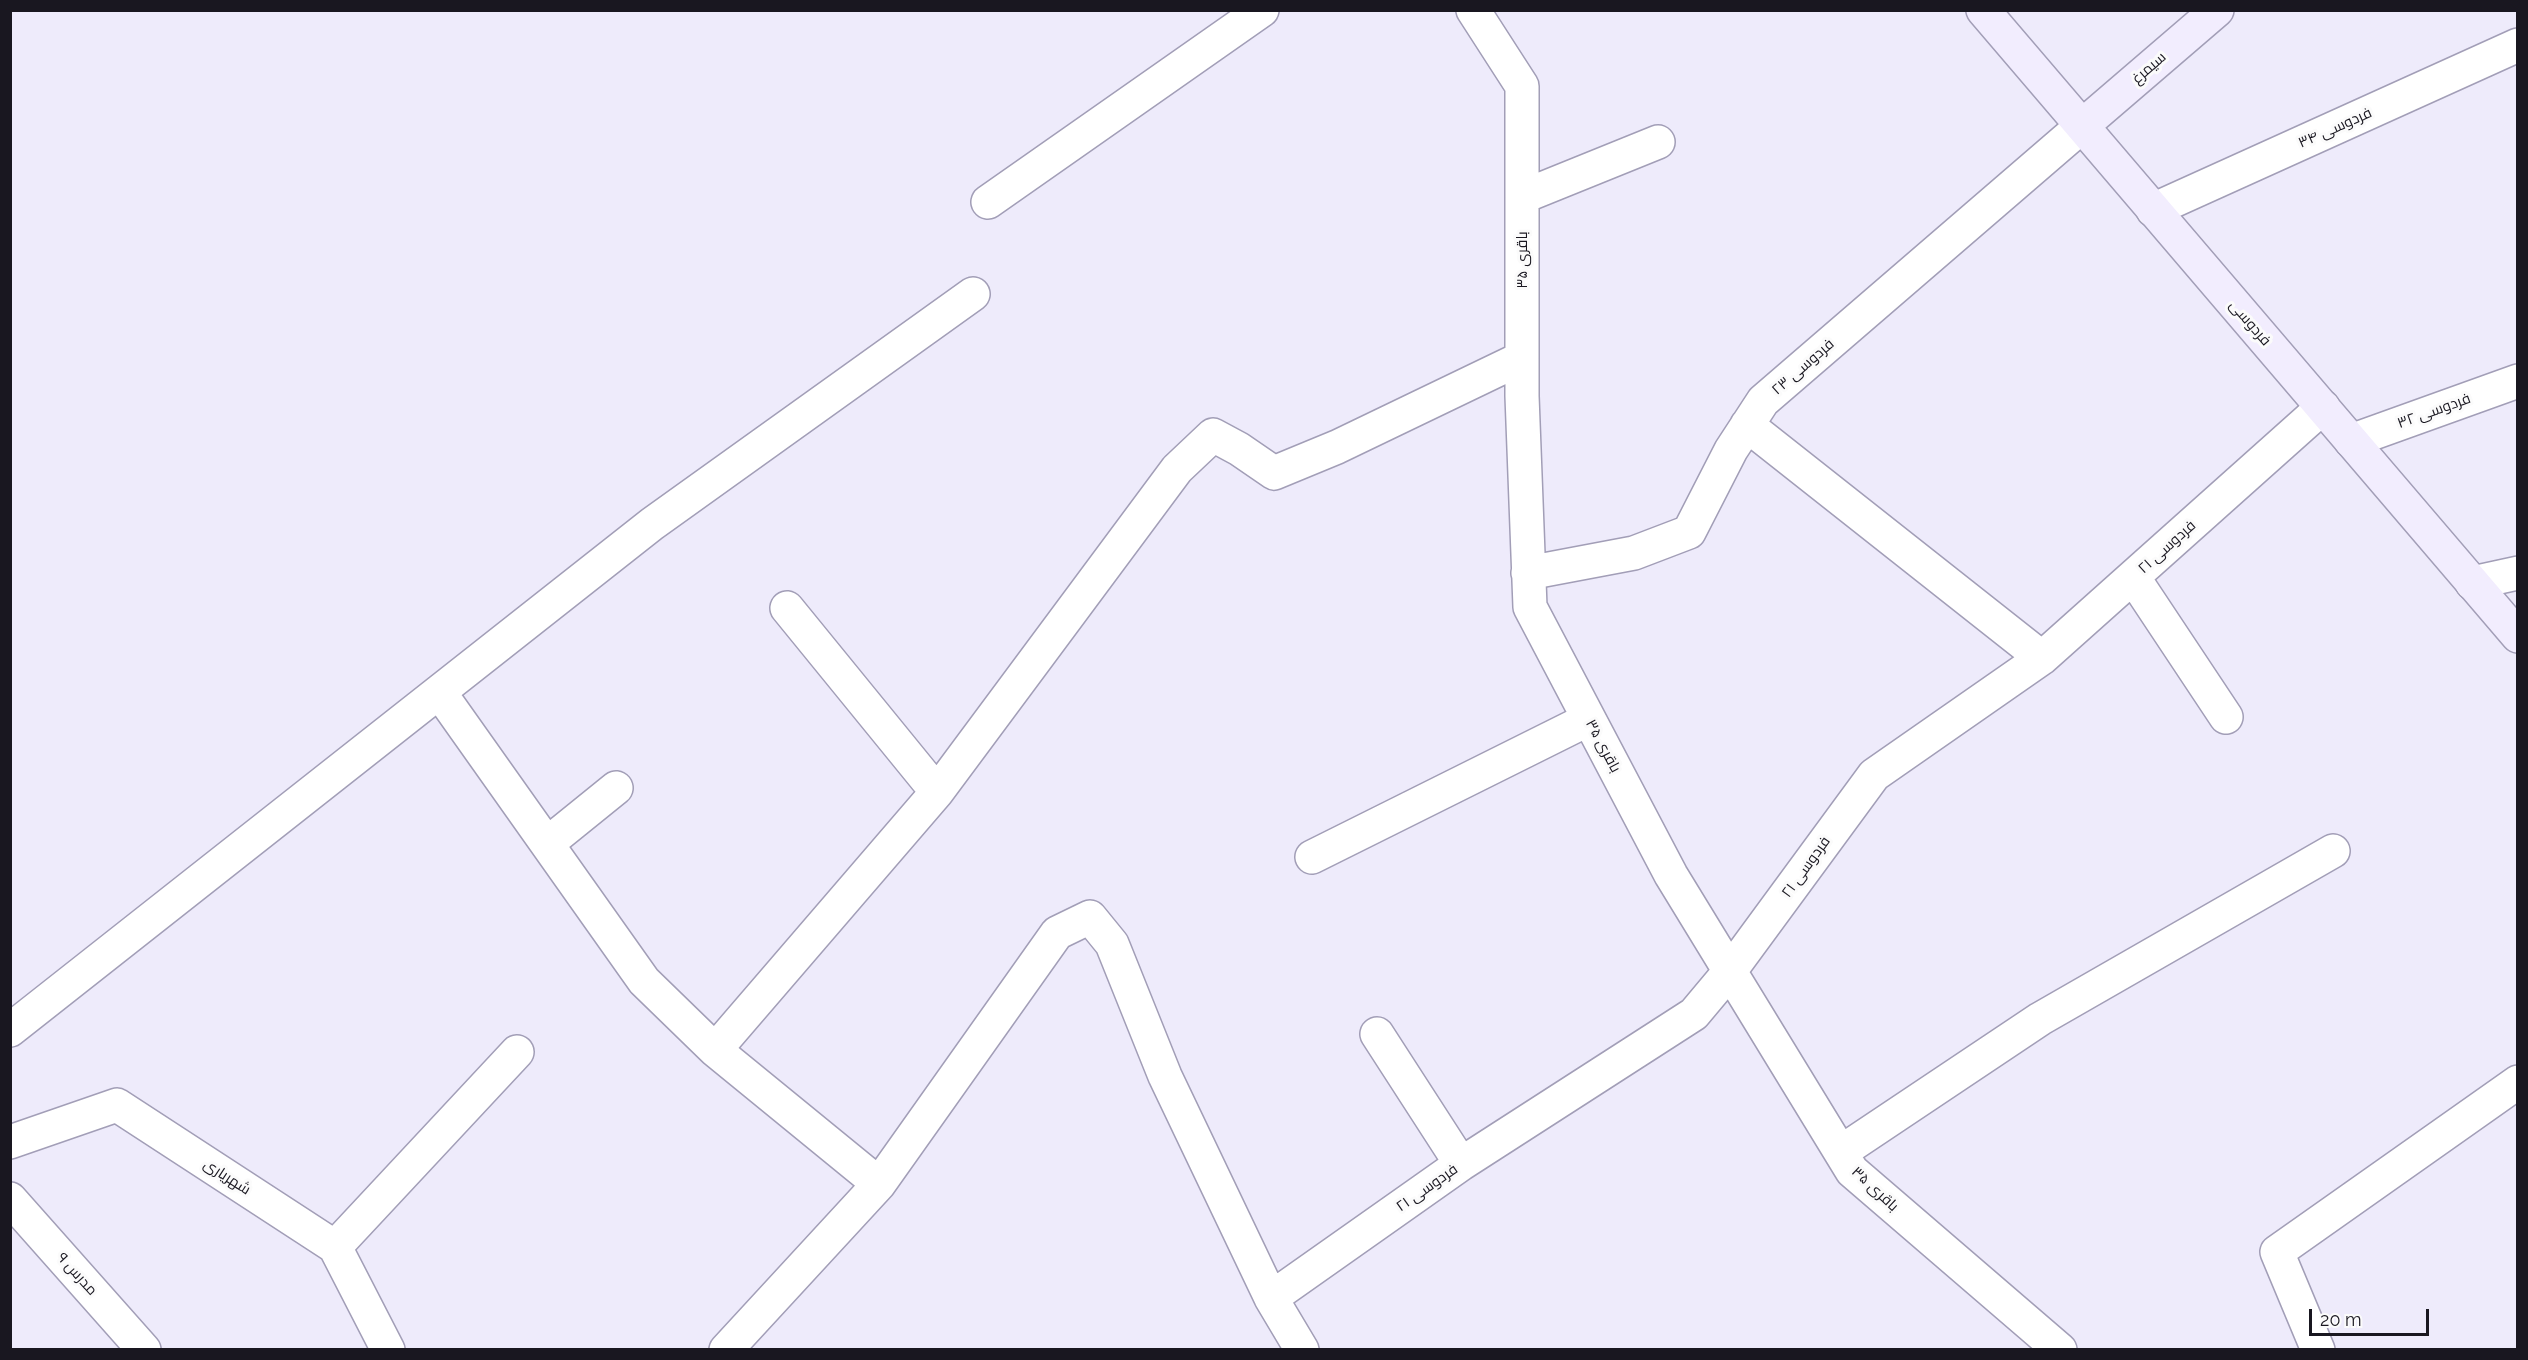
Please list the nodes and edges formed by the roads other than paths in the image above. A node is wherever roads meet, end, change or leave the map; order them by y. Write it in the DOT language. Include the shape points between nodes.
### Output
graph roads {
  1 [pos="1262,10"];
  2 [pos="1473,10"];
  3 [pos="1983,10"];
  4 [pos="2217,10"];
  5 [pos="2517,45"];
  6 [pos="2082,126"];
  7 [pos="1658,142"];
  8 [pos="1522,197"];
  9 [pos="988,202"];
  10 [pos="2153,210"];
  11 [pos="973,294"];
  12 [pos="1522,358"];
  13 [pos="2517,381"];
  14 [pos="2323,407"];
  15 [pos="1747,425"];
  16 [pos="2351,441"];
  17 [pos="1528,573"];
  18 [pos="2517,573"];
  19 [pos="2133,577"];
  20 [pos="2472,583"];
  21 [pos="787,608"];
  22 [pos="2517,636"];
  23 [pos="2042,658"];
  24 [pos="440,693"];
  25 [pos="2226,717"];
  26 [pos="1589,719"];
  27 [pos="616,788"];
  28 [pos="937,792"];
  29 [pos="548,843"];
  30 [pos="2333,851"];
  31 [pos="1311,857"];
  32 [pos="1730,971"];
  33 [pos="10,1030"];
  34 [pos="1377,1034"];
  35 [pos="715,1050"];
  36 [pos="518,1052"];
  37 [pos="2517,1082"];
  38 [pos="10,1142"];
  39 [pos="1841,1152"];
  40 [pos="1461,1164"];
  41 [pos="879,1184"];
  42 [pos="10,1199"];
  43 [pos="334,1247"];
  44 [pos="1271,1298"];
  45 [pos="731,1348"];
  46 [pos="144,1350"];
  47 [pos="388,1350"];
  48 [pos="1302,1350"];
  49 [pos="2060,1350"];
  50 [pos="2318,1350"];
  1 -- 9 [label="street"];
  2 -- 8 [label="street, باقری ۳۵" via="1522,86"];
  3 -- 6 [label="main road, فردوسی"];
  4 -- 6 [label="main road, سیمرغ"];
  5 -- 10 [label="street, فردوسی ۳۴"];
  6 -- 10 [label="main road, فردوسی"];
  6 -- 15 [label="street, فردوسی ۲۳" via="1763,401"];
  7 -- 8 [label="street"];
  8 -- 12 [label="street, باقری ۳۵"];
  10 -- 14 [label="main road, فردوسی"];
  11 -- 24 [label="street" via="652,524"];
  12 -- 17 [label="street, باقری ۳۵"];
  12 -- 28 [label="street" via="1274,473 1213,435 1177,469"];
  13 -- 16 [label="street, فردوسی ۳۲"];
  14 -- 16 [label="main road, فردوسی"];
  14 -- 19 [label="street, فردوسی ۲۱"];
  15 -- 17 [label="street, فردوسی ۲۳" via="1689,531 1634,553"];
  15 -- 23 [label="street"];
  16 -- 20 [label="main road, فردوسی"];
  17 -- 26 [label="street, باقری ۳۵" via="1530,608"];
  18 -- 20 [label="street"];
  19 -- 23 [label="street, فردوسی ۲۱"];
  19 -- 25 [label="street"];
  20 -- 22 [label="main road, فردوسی"];
  21 -- 28 [label="street"];
  23 -- 32 [label="street, فردوسی ۲۱" via="1874,776"];
  24 -- 29 [label="street"];
  24 -- 33 [label="street"];
  26 -- 31 [label="street"];
  26 -- 32 [label="street, باقری ۳۵" via="1671,875"];
  27 -- 29 [label="street"];
  28 -- 35 [label="street"];
  29 -- 35 [label="street" via="644,981"];
  30 -- 39 [label="street" via="2040,1019"];
  32 -- 39 [label="street, باقری ۳۵"];
  32 -- 40 [label="street, فردوسی ۲۱" via="1694,1014"];
  34 -- 40 [label="street"];
  35 -- 41 [label="street"];
  36 -- 43 [label="street"];
  37 -- 50 [label="street" via="2277,1252"];
  38 -- 43 [label="street, شهریاری" via="117,1105"];
  39 -- 49 [label="street, باقری ۳۵" via="1852,1171"];
  40 -- 44 [label="street, فردوسی ۲۱"];
  41 -- 44 [label="street" via="1056,933 1090,917 1112,944 1165,1076"];
  41 -- 45 [label="street"];
  42 -- 46 [label="street, مدرس ۹"];
  43 -- 47 [label="street, شهریاری"];
  44 -- 48 [label="street"];
}
